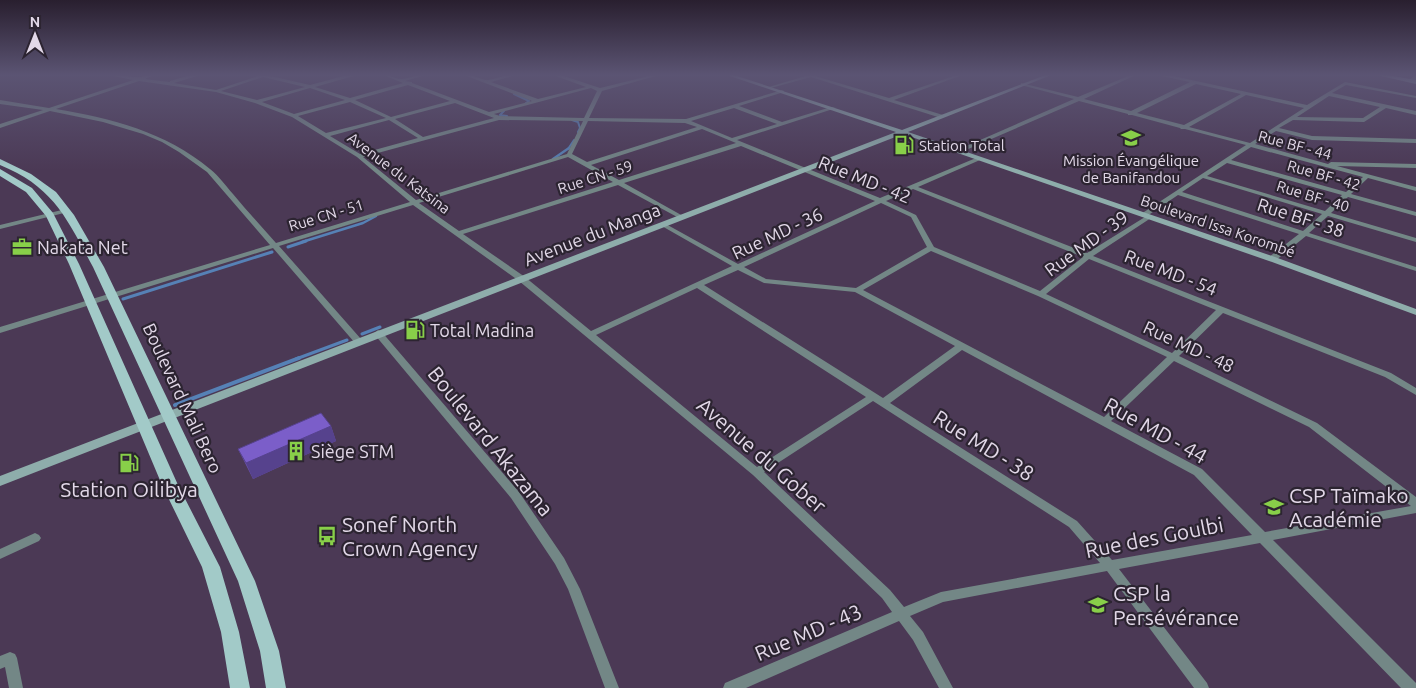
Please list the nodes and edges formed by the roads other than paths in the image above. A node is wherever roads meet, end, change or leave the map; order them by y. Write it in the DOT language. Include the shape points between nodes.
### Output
graph roads {
  1 [pos="29,106"];
  2 [pos="58,106"];
  3 [pos="268,106"];
  4 [pos="331,106"];
  5 [pos="362,106"];
  6 [pos="437,106"];
  7 [pos="469,106"];
  8 [pos="518,106"];
  9 [pos="593,106"];
  10 [pos="735,106"];
  11 [pos="827,106"];
  12 [pos="908,106"];
  13 [pos="966,106"];
  14 [pos="1062,106"];
  15 [pos="1103,106"];
  16 [pos="1146,106"];
  17 [pos="1223,106"];
  18 [pos="1304,106"];
  19 [pos="1385,106"];
  20 [pos="1308,107"];
  21 [pos="833,108"];
  22 [pos="49,109"];
  23 [pos="1416,113"];
  24 [pos="488,114"];
  25 [pos="1130,114"];
  26 [pos="294,116"];
  27 [pos="941,116"];
  28 [pos="390,118"];
  29 [pos="499,118"];
  30 [pos="1291,118"];
  31 [pos="588,119"];
  32 [pos="686,121"];
  33 [pos="782,124"];
  34 [pos="0,126"];
  35 [pos="701,128"];
  36 [pos="1184,128"];
  37 [pos="1275,129"];
  38 [pos="899,132"];
  39 [pos="326,135"];
  40 [pos="423,139"];
  41 [pos="731,140"];
  42 [pos="1416,142"];
  43 [pos="740,144"];
  44 [pos="1249,146"];
  45 [pos="957,152"];
  46 [pos="569,155"];
  47 [pos="359,156"];
  48 [pos="978,158"];
  49 [pos="1226,161"];
  50 [pos="0,162"];
  51 [pos="1316,163"];
  52 [pos="588,164"];
  53 [pos="1416,166"];
  54 [pos="803,170"];
  55 [pos="0,172"];
  56 [pos="1202,176"];
  57 [pos="1366,177"];
  58 [pos="619,182"];
  59 [pos="913,187"];
  60 [pos="1416,189"];
  61 [pos="1177,193"];
  62 [pos="1348,195"];
  63 [pos="880,201"];
  64 [pos="415,203"];
  65 [pos="66,211"];
  66 [pos="1327,214"];
  67 [pos="1416,214"];
  68 [pos="50,215"];
  69 [pos="1146,216"];
  70 [pos="680,217"];
  71 [pos="662,224"];
  72 [pos="0,227"];
  73 [pos="459,233"];
  74 [pos="1304,234"];
  75 [pos="1416,240"];
  76 [pos="274,246"];
  77 [pos="931,248"];
  78 [pos="1088,257"];
  79 [pos="1272,259"];
  80 [pos="740,268"];
  81 [pos="1416,269"];
  82 [pos="522,279"];
  83 [pos="698,286"];
  84 [pos="857,290"];
  85 [pos="1041,294"];
  86 [pos="114,296"];
  87 [pos="91,303"];
  88 [pos="1222,309"];
  89 [pos="1416,312"];
  90 [pos="0,330"];
  91 [pos="378,333"];
  92 [pos="590,335"];
  93 [pos="358,341"];
  94 [pos="961,346"];
  95 [pos="1173,357"];
  96 [pos="1416,392"];
  97 [pos="872,397"];
  98 [pos="883,403"];
  99 [pos="168,415"];
  100 [pos="1104,423"];
  101 [pos="143,424"];
  102 [pos="757,472"];
  103 [pos="0,481"];
  104 [pos="1416,504"];
  105 [pos="1416,509"];
  106 [pos="35,538"];
  107 [pos="1262,538"];
  108 [pos="0,554"];
  109 [pos="1110,566"];
  110 [pos="902,613"];
  111 [pos="5,661"];
  112 [pos="16,688"];
  113 [pos="240,688"];
  114 [pos="276,688"];
  115 [pos="612,688"];
  116 [pos="730,688"];
  117 [pos="946,688"];
  118 [pos="1202,688"];
  119 [pos="1411,688"];
  1 -- 22 [label="street"];
  2 -- 22 [label="street"];
  3 -- 26 [label="street, Avenue du Katsina"];
  4 -- 26 [label="street"];
  5 -- 28 [label="street"];
  6 -- 28 [label="street"];
  7 -- 24 [label="street"];
  8 -- 24 [label="street"];
  9 -- 31 [label="street"];
  10 -- 32 [label="street"];
  10 -- 33 [label="street"];
  11 -- 21 [label="street, Boulevard Issa Korombé"];
  12 -- 27 [label="street"];
  13 -- 27 [label="street, Avenue du Manga"];
  14 -- 45 [label="street"];
  15 -- 25 [label="street, Rue BF - 44"];
  16 -- 25 [label="street"];
  17 -- 36 [label="street"];
  18 -- 20 [label="street"];
  19 -- 23 [label="street"];
  19 -- 30 [label="street" via="1364,120"];
  20 -- 30 [label="street"];
  21 -- 33 [label="street"];
  21 -- 38 [label="street, Boulevard Issa Korombé"];
  22 -- 34 [label="street"];
  22 -- 76 [label="street" via="140,130 166,142 208,171"];
  24 -- 29 [label="street"];
  25 -- 36 [label="street, Rue BF - 44"];
  26 -- 39 [label="street, Avenue du Katsina"];
  27 -- 38 [label="street, Avenue du Manga"];
  28 -- 39 [label="street"];
  28 -- 40 [label="street"];
  29 -- 31 [label="street"];
  29 -- 40 [label="street"];
  30 -- 37 [label="street"];
  31 -- 32 [label="street"];
  31 -- 46 [label="street"];
  32 -- 35 [label="street, Rue MD - 42"];
  33 -- 41 [label="street"];
  35 -- 41 [label="street, Rue MD - 42"];
  35 -- 52 [label="street"];
  36 -- 44 [label="street, Rue BF - 44"];
  37 -- 42 [label="street" via="1312,138"];
  37 -- 44 [label="street"];
  38 -- 45 [label="street, Boulevard Issa Korombé"];
  38 -- 54 [label="street, Avenue du Manga"];
  39 -- 47 [label="street, Avenue du Katsina"];
  40 -- 47 [label="street"];
  41 -- 43 [label="street, Rue MD - 42"];
  43 -- 54 [label="street, Rue MD - 42"];
  43 -- 58 [label="street, Rue CN - 59"];
  44 -- 49 [label="street"];
  44 -- 51 [label="street, Rue BF - 44"];
  45 -- 48 [label="street, Boulevard Issa Korombé"];
  46 -- 52 [label="street"];
  46 -- 64 [label="street, Rue CN - 51"];
  47 -- 64 [label="street, Avenue du Katsina"];
  48 -- 59 [label="street, Rue MD - 36"];
  48 -- 69 [label="street, Boulevard Issa Korombé"];
  49 -- 56 [label="street"];
  49 -- 62 [label="street, Rue BF - 42"];
  50 -- 65 [label="main road, Boulevard Mali Bero" via="45,186"];
  51 -- 53 [label="street"];
  51 -- 57 [label="street, Rue BF - 44"];
  52 -- 58 [label="street"];
  54 -- 63 [label="street, Rue MD - 42"];
  54 -- 70 [label="street, Avenue du Manga"];
  55 -- 68 [label="main road" via="28,190"];
  56 -- 61 [label="street"];
  56 -- 66 [label="street, Rue BF - 40"];
  57 -- 60 [label="street, Rue BF - 44"];
  57 -- 62 [label="street"];
  58 -- 70 [label="street"];
  58 -- 73 [label="street, Rue CN - 59"];
  59 -- 63 [label="street, Rue MD - 36"];
  59 -- 78 [label="street, Rue MD - 54"];
  61 -- 69 [label="street"];
  61 -- 74 [label="street, Rue BF - 38"];
  62 -- 66 [label="street"];
  62 -- 67 [label="street, Rue BF - 42"];
  63 -- 77 [label="street, Rue MD - 42" via="912,214"];
  63 -- 80 [label="street, Rue MD - 36"];
  64 -- 73 [label="street, Avenue du Katsina"];
  64 -- 76 [label="street, Rue CN - 51"];
  65 -- 68 [label="street"];
  65 -- 86 [label="main road, Boulevard Mali Bero"];
  66 -- 74 [label="street"];
  66 -- 75 [label="street, Rue BF - 40"];
  68 -- 72 [label="street"];
  68 -- 87 [label="main road"];
  69 -- 78 [label="street, Rue MD - 39"];
  69 -- 79 [label="street, Boulevard Issa Korombé"];
  70 -- 71 [label="street, Avenue du Manga"];
  71 -- 80 [label="street"];
  71 -- 82 [label="street, Avenue du Manga"];
  73 -- 82 [label="street, Avenue du Katsina"];
  74 -- 79 [label="street"];
  74 -- 81 [label="street, Rue BF - 38"];
  76 -- 86 [label="street, Rue CN - 51"];
  76 -- 93 [label="street"];
  77 -- 84 [label="street"];
  77 -- 85 [label="street, Rue MD - 48"];
  78 -- 85 [label="street, Rue MD - 39"];
  78 -- 88 [label="street, Rue MD - 54"];
  79 -- 89 [label="street, Boulevard Issa Korombé"];
  80 -- 83 [label="street, Rue MD - 36"];
  80 -- 84 [label="street" via="766,282"];
  82 -- 91 [label="street, Avenue du Manga"];
  82 -- 92 [label="street, Avenue du Gober"];
  83 -- 92 [label="street, Rue MD - 36"];
  83 -- 97 [label="street, Rue MD - 38"];
  84 -- 94 [label="street, Rue MD - 44"];
  85 -- 95 [label="street, Rue MD - 48"];
  86 -- 87 [label="street, Rue CN - 51"];
  86 -- 99 [label="main road, Boulevard Mali Bero"];
  87 -- 90 [label="street, Rue CN - 51"];
  87 -- 101 [label="main road"];
  88 -- 95 [label="street"];
  88 -- 96 [label="street, Rue MD - 54" via="1388,375"];
  91 -- 93 [label="street, Avenue du Manga"];
  91 -- 115 [label="street, Boulevard Akazama" via="515,495 560,561"];
  92 -- 102 [label="street, Avenue du Gober"];
  93 -- 99 [label="street, Avenue du Manga"];
  94 -- 98 [label="street"];
  94 -- 100 [label="street, Rue MD - 44"];
  95 -- 100 [label="street"];
  95 -- 104 [label="street, Rue MD - 48" via="1306,420"];
  97 -- 98 [label="street, Rue MD - 38"];
  97 -- 102 [label="street"];
  98 -- 109 [label="street, Rue MD - 38" via="1065,518"];
  99 -- 101 [label="street, Avenue du Manga"];
  99 -- 114 [label="main road, Boulevard Mali Bero" via="234,548 258,614"];
  100 -- 107 [label="street, Rue MD - 44" via="1198,472"];
  101 -- 103 [label="street, Avenue du Manga"];
  101 -- 113 [label="main road" via="211,567 230,632"];
  102 -- 110 [label="street, Avenue du Gober"];
  105 -- 107 [label="street, Rue des Goulbi"];
  106 -- 108 [label="street"];
  107 -- 109 [label="street, Rue des Goulbi"];
  107 -- 119 [label="street, Rue MD - 44"];
  109 -- 110 [label="street, Rue des Goulbi" via="941,597"];
  109 -- 118 [label="street, Rue MD - 38"];
  110 -- 116 [label="street, Rue MD - 43"];
  110 -- 117 [label="street, Avenue du Gober"];
  111 -- 112 [label="street"];
}
